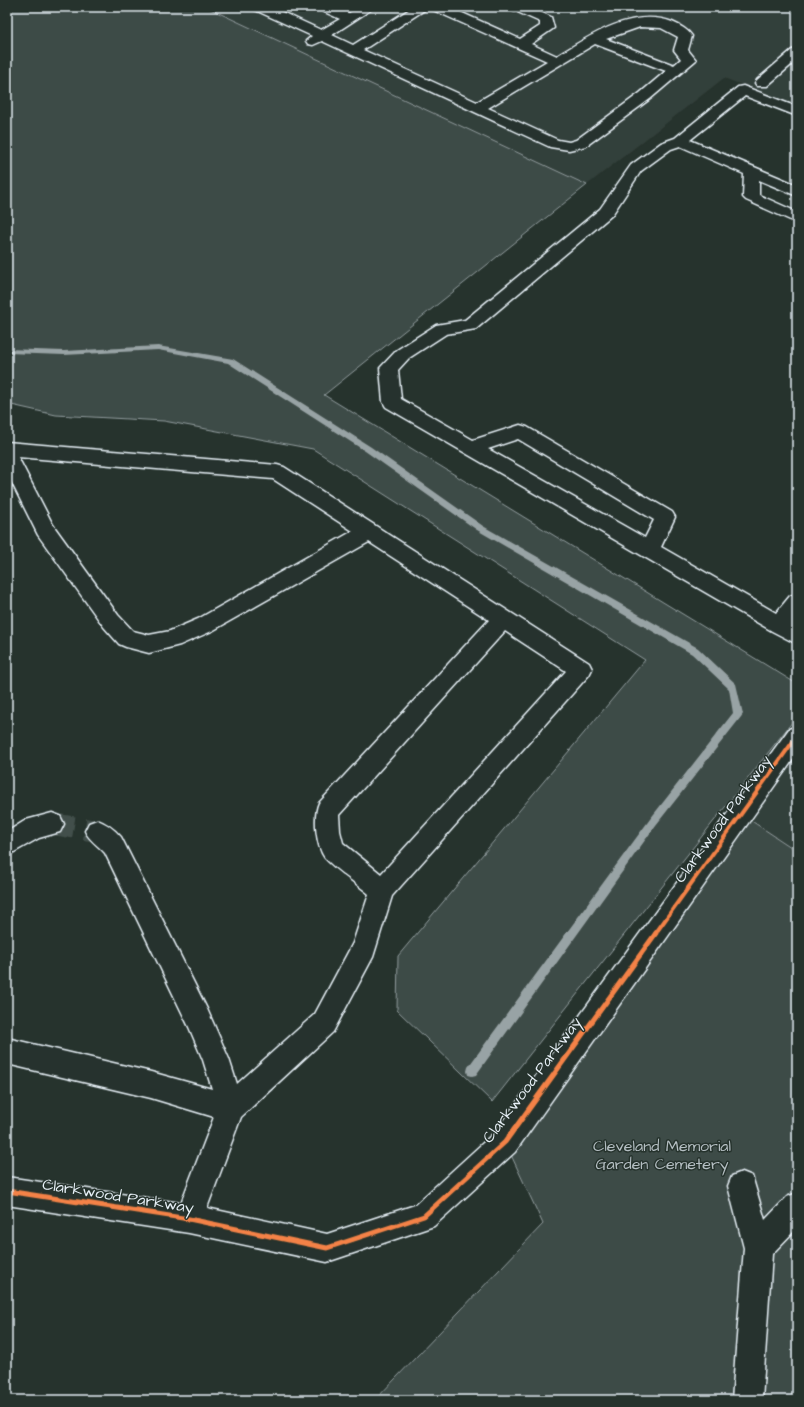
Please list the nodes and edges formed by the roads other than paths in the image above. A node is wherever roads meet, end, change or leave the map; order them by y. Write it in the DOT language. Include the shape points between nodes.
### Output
graph roads {
  1 [pos="260,7"];
  2 [pos="325,7"];
  3 [pos="368,7"];
  4 [pos="422,7"];
  5 [pos="438,7"];
  6 [pos="518,7"];
  7 [pos="350,18"];
  8 [pos="323,35"];
  9 [pos="594,39"];
  10 [pos="308,44"];
  11 [pos="522,44"];
  12 [pos="354,50"];
  13 [pos="797,53"];
  14 [pos="558,60"];
  15 [pos="676,70"];
  16 [pos="762,83"];
  17 [pos="477,108"];
  18 [pos="797,112"];
  19 [pos="680,141"];
  20 [pos="752,172"];
  21 [pos="797,191"];
  22 [pos="797,218"];
  23 [pos="472,447"];
  24 [pos="8,457"];
  25 [pos="369,532"];
  26 [pos="650,550"];
  27 [pos="797,602"];
  28 [pos="503,619"];
  29 [pos="779,625"];
  30 [pos="797,635"];
  31 [pos="797,736"];
  32 [pos="52,824"];
  33 [pos="97,831"];
  34 [pos="7,845"];
  35 [pos="382,890"];
  36 [pos="7,1051"];
  37 [pos="231,1108"];
  38 [pos="742,1186"];
  39 [pos="7,1191"];
  40 [pos="797,1207"];
  41 [pos="189,1219"];
  42 [pos="758,1248"];
  43 [pos="747,1400"];
  1 -- 8 [label="street"];
  2 -- 7 [label="street"];
  3 -- 7 [label="street"];
  4 -- 12 [label="street"];
  5 -- 11 [label="street"];
  6 -- 11 [label="street" via="546,20 547,28"];
  7 -- 8 [label="street"];
  8 -- 10 [label="street"];
  8 -- 12 [label="street"];
  9 -- 14 [label="street"];
  9 -- 15 [label="street"];
  9 -- 15 [label="street" via="635,23 665,23 677,28 685,36 681,50 689,60"];
  11 -- 14 [label="street"];
  12 -- 17 [label="street"];
  13 -- 16 [label="street"];
  14 -- 17 [label="street"];
  15 -- 17 [label="street" via="603,128 581,143 569,146 555,144"];
  18 -- 19 [label="street" via="744,90"];
  19 -- 20 [label="street"];
  19 -- 23 [label="street" via="666,146 636,168 606,212 470,325 442,329 403,354 389,368 392,402"];
  20 -- 21 [label="street"];
  20 -- 22 [label="street" via="751,198"];
  23 -- 26 [label="street"];
  23 -- 26 [label="street" via="520,432 665,517"];
  24 -- 25 [label="street" via="277,472"];
  24 -- 25 [label="street" via="45,530 111,620 126,638 149,644 174,639 205,625"];
  25 -- 28 [label="street"];
  26 -- 29 [label="street"];
  27 -- 29 [label="street"];
  28 -- 35 [label="street" via="327,811 328,831 333,849"];
  28 -- 35 [label="street" via="581,669"];
  29 -- 30 [label="street"];
  31 -- 41 [label="street, Clarkwood Parkway" via="505,1142 424,1216 327,1248"];
  32 -- 34 [label="street" via="34,828"];
  33 -- 37 [label="street" via="113,845 198,1018 216,1059"];
  35 -- 37 [label="street" via="364,948 324,1023"];
  36 -- 37 [label="street" via="151,1085"];
  37 -- 41 [label="street"];
  38 -- 42 [label="street"];
  39 -- 41 [label="street, Clarkwood Parkway"];
  40 -- 42 [label="street"];
  42 -- 43 [label="street"];
}
